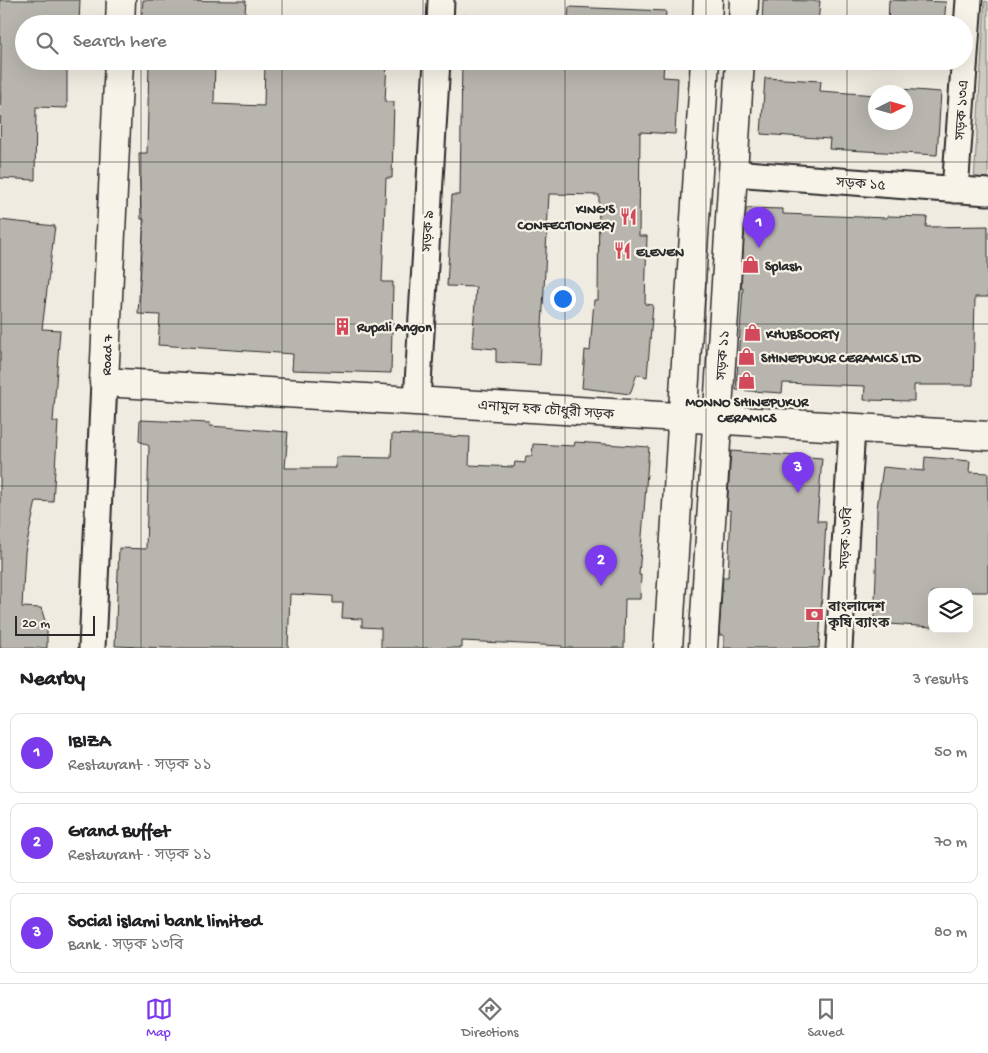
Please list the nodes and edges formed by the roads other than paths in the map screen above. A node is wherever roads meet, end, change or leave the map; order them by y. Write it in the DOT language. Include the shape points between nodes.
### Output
graph roads {
  1 [pos="121,0"];
  2 [pos="441,0"];
  3 [pos="708,0"];
  4 [pos="744,0"];
  5 [pos="969,0"];
  6 [pos="120,15"];
  7 [pos="440,15"];
  8 [pos="707,15"];
  9 [pos="743,15"];
  10 [pos="968,15"];
  11 [pos="119,70"];
  12 [pos="436,70"];
  13 [pos="704,70"];
  14 [pos="739,70"];
  15 [pos="964,70"];
  16 [pos="733,173"];
  17 [pos="955,190"];
  18 [pos="988,192"];
  19 [pos="104,382"];
  20 [pos="417,401"];
  21 [pos="683,418"];
  22 [pos="718,420"];
  23 [pos="852,428"];
  24 [pos="988,436"];
  25 [pos="92,648"];
  26 [pos="668,648"];
  27 [pos="703,648"];
  28 [pos="839,648"];
  1 -- 6 [label="street"];
  2 -- 7 [label="street"];
  3 -- 8 [label="street"];
  4 -- 9 [label="street"];
  5 -- 10 [label="street, সড়ক ১৩এ"];
  11 -- 19 [label="street, Road 7"];
  12 -- 20 [label="street, সড়ক ৯"];
  13 -- 21 [label="street"];
  14 -- 16 [label="street, সড়ক ১১"];
  15 -- 17 [label="street, সড়ক ১৩এ"];
  16 -- 17 [label="street, সড়ক ১৫"];
  16 -- 22 [label="street, সড়ক ১১"];
  17 -- 18 [label="street, সড়ক ১৫"];
  19 -- 20 [label="street, এনামুল হক চৌধুরী সড়ক"];
  19 -- 25 [label="street, Road 7"];
  20 -- 21 [label="street, এনামুল হক চৌধুরী সড়ক"];
  21 -- 22 [label="street, এনামুল হক চৌধুরী সড়ক"];
  21 -- 26 [label="street"];
  22 -- 23 [label="street, এনামুল হক চৌধুরী সড়ক"];
  22 -- 27 [label="street, সড়ক ১১"];
  23 -- 24 [label="street, এনামুল হক চৌধুরী সড়ক"];
  23 -- 28 [label="street, সড়ক ১৩বি"];
}
